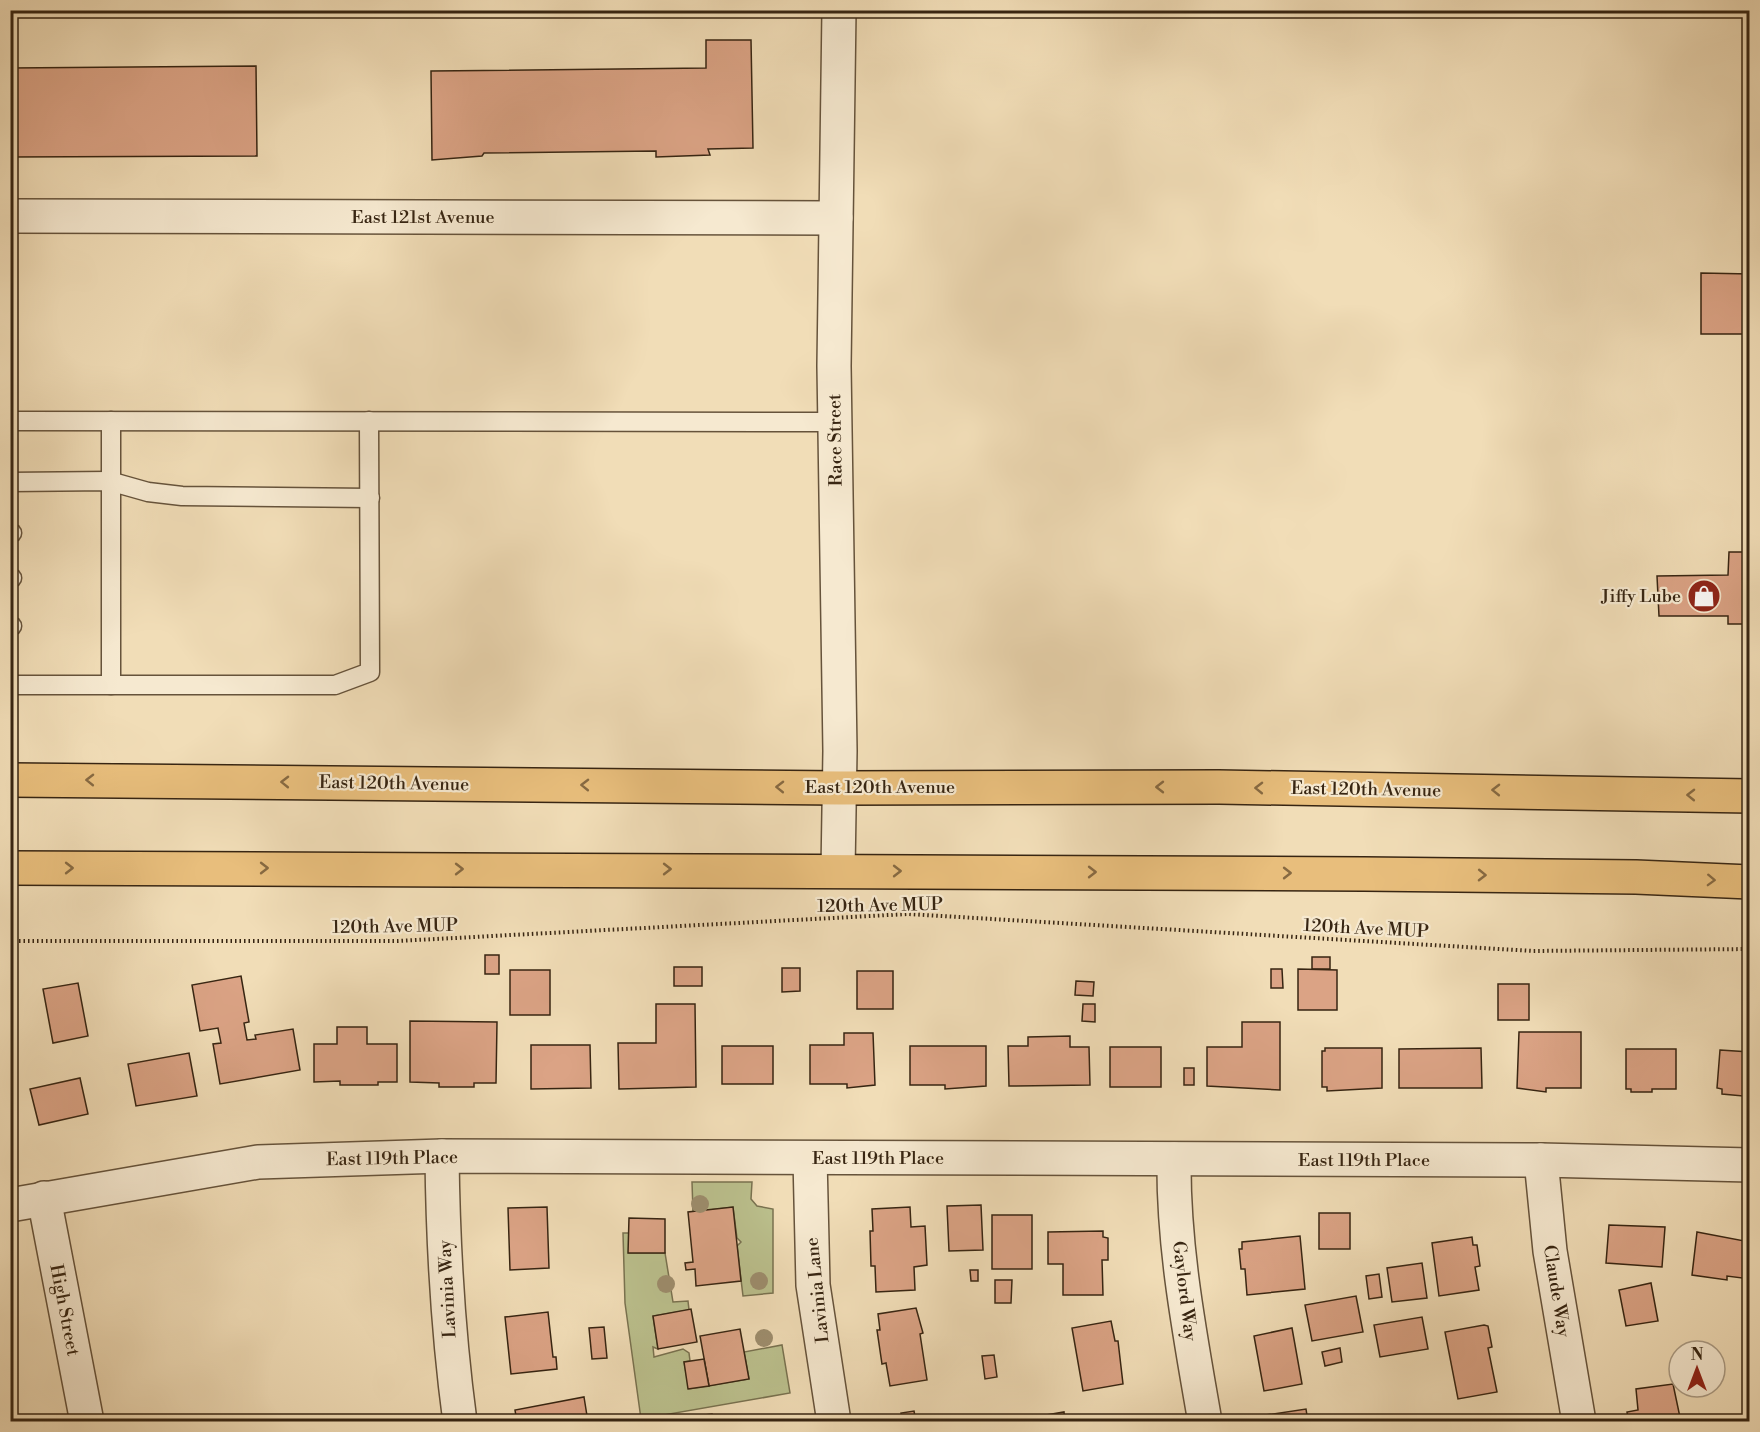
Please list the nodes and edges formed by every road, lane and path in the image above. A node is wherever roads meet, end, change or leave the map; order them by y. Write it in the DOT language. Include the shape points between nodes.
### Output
graph roads {
  1 [pos="839,10"];
  2 [pos="10,216"];
  3 [pos="836,218"];
  4 [pos="10,421"];
  5 [pos="111,421"];
  6 [pos="369,421"];
  7 [pos="835,422"];
  8 [pos="110,481"];
  9 [pos="10,482"];
  10 [pos="370,498"];
  11 [pos="10,685"];
  12 [pos="111,685"];
  13 [pos="10,780"];
  14 [pos="839,788"];
  15 [pos="1749,796"];
  16 [pos="10,867"];
  17 [pos="838,870"];
  18 [pos="1749,882"];
  19 [pos="10,941"];
  20 [pos="1749,950"];
  21 [pos="442,1156"];
  22 [pos="810,1158"];
  23 [pos="1174,1159"];
  24 [pos="1541,1160"];
  25 [pos="1749,1164"];
  26 [pos="44,1198"];
  27 [pos="10,1205"];
  28 [pos="87,1422"];
  29 [pos="460,1422"];
  30 [pos="834,1422"];
  31 [pos="1205,1422"];
  32 [pos="1579,1422"];
  1 -- 3 [label="street, Race Street"];
  2 -- 3 [label="street, East 121st Avenue"];
  3 -- 7 [label="street, Race Street"];
  4 -- 5 [label="lane"];
  5 -- 6 [label="lane"];
  5 -- 8 [label="lane"];
  6 -- 7 [label="lane"];
  6 -- 10 [label="lane"];
  7 -- 14 [label="street, Race Street"];
  8 -- 9 [label="lane"];
  8 -- 10 [label="lane" via="148,492 182,496"];
  8 -- 12 [label="lane" via="103,533 103,578"];
  10 -- 12 [label="lane" via="370,672 335,685"];
  11 -- 12 [label="lane"];
  14 -- 13 [label="main road, East 120th Avenue, one-way"];
  15 -- 14 [label="main road, East 120th Avenue, one-way" via="1219,787"];
  14 -- 17 [label="street, Race Street"];
  16 -- 17 [label="main road, one-way"];
  17 -- 18 [label="main road, one-way" via="1600,877"];
  19 -- 20 [label="path, 120th Ave MUP" via="398,941 908,914 1533,951"];
  21 -- 22 [label="street, East 119th Place"];
  21 -- 26 [label="street, East 119th Place" via="258,1162"];
  21 -- 29 [label="street, Lavinia Way" via="450,1353"];
  22 -- 23 [label="street, East 119th Place"];
  22 -- 30 [label="street, Lavinia Lane" via="813,1285"];
  23 -- 24 [label="street, East 119th Place"];
  23 -- 31 [label="street, Gaylord Way" via="1173,1190 1186,1307"];
  24 -- 25 [label="street, East 119th Place"];
  24 -- 32 [label="street, Claude Way" via="1550,1251"];
  26 -- 27 [label="street, East 119th Place"];
  26 -- 28 [label="street, High Street"];
}
